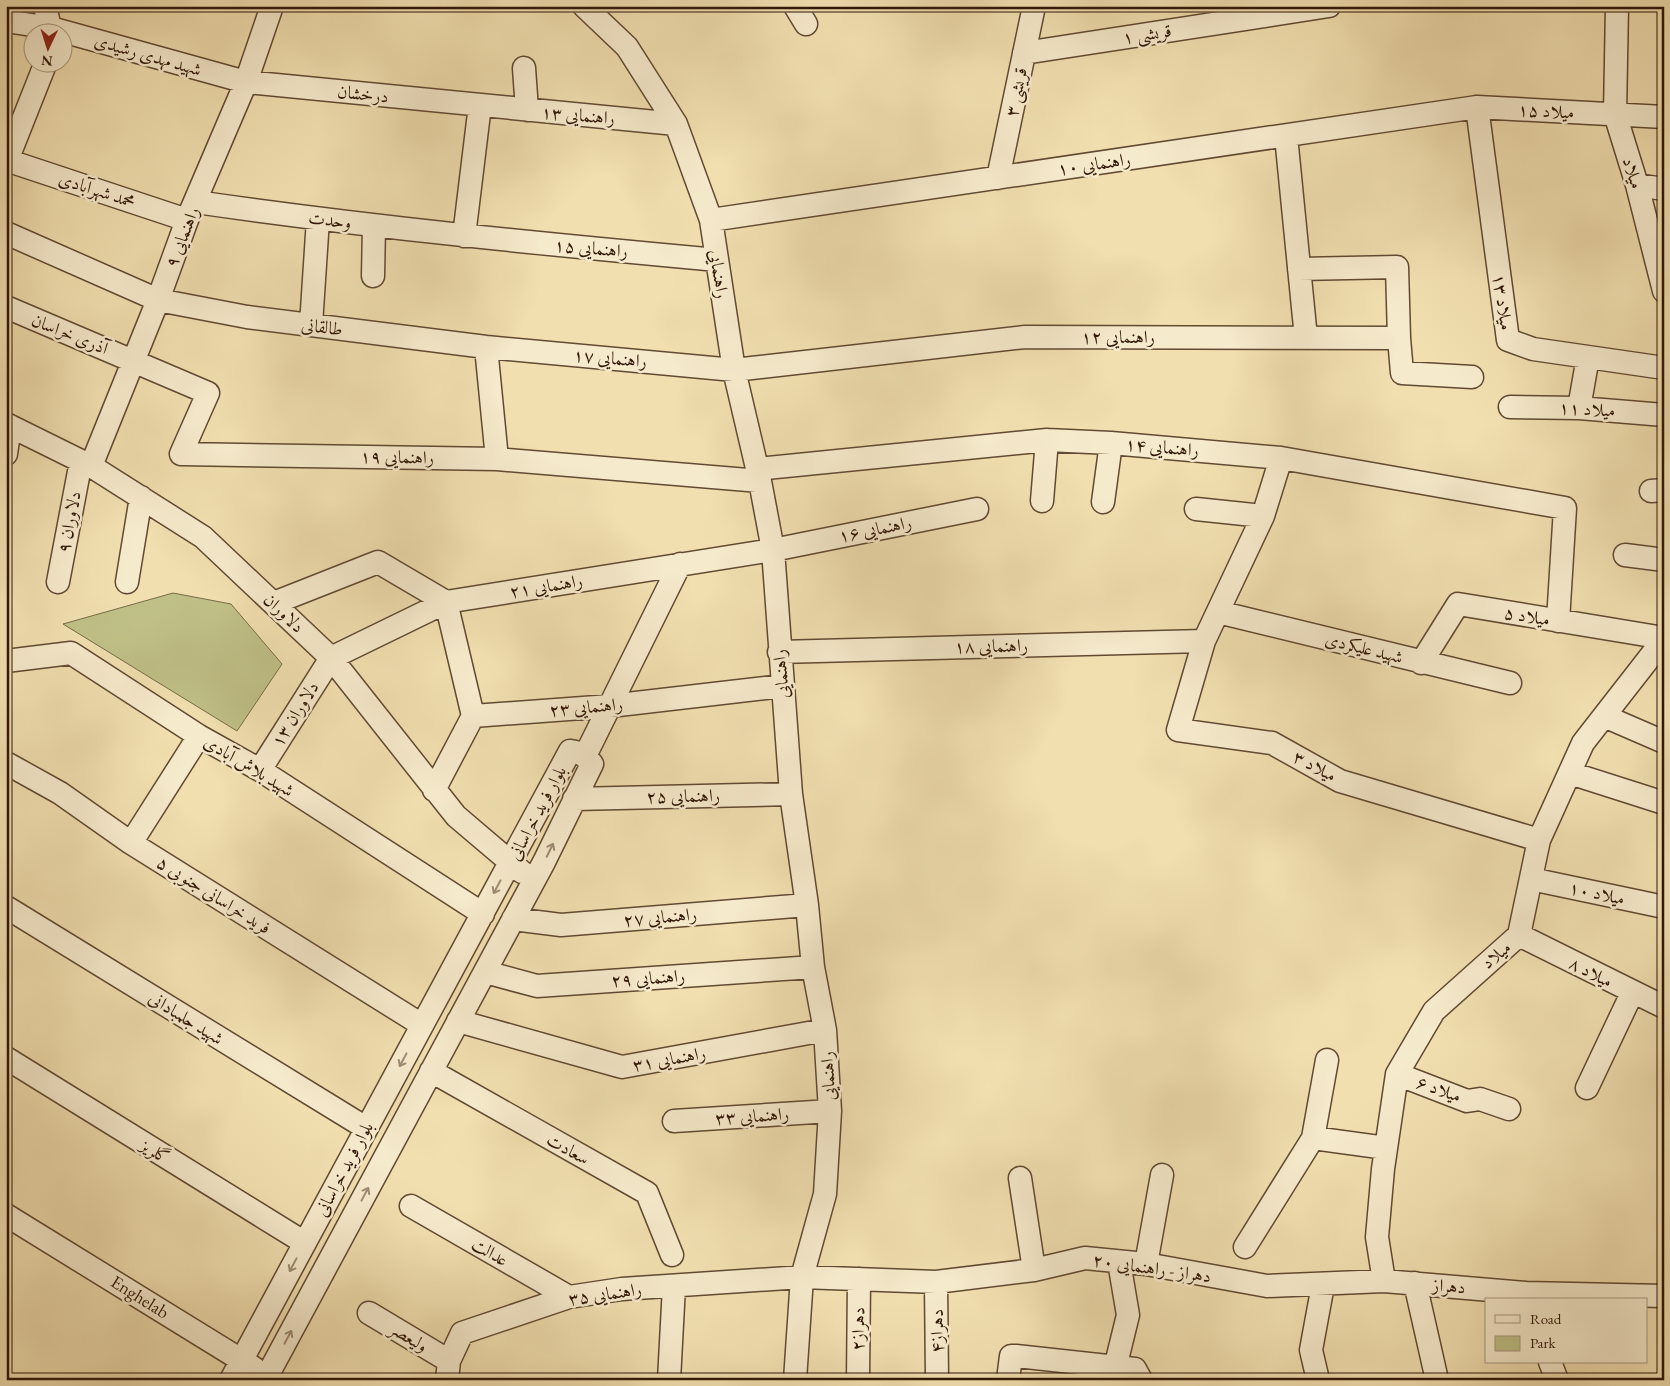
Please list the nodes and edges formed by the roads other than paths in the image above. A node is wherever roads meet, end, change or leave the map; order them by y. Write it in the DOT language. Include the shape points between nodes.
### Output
graph roads {
  1 [pos="45,6"];
  2 [pos="272,6"];
  3 [pos="584,6"];
  4 [pos="1034,6"];
  5 [pos="1329,6"];
  6 [pos="1617,6"];
  7 [pos="1286,9"];
  8 [pos="6,21"];
  9 [pos="49,22"];
  10 [pos="22,24"];
  11 [pos="72,36"];
  12 [pos="1024,54"];
  13 [pos="524,68"];
  14 [pos="42,72"];
  15 [pos="246,82"];
  16 [pos="480,105"];
  17 [pos="1477,108"];
  18 [pos="527,110"];
  19 [pos="1615,114"];
  20 [pos="1664,117"];
  21 [pos="676,124"];
  22 [pos="1286,136"];
  23 [pos="6,161"];
  24 [pos="998,178"];
  25 [pos="1637,185"];
  26 [pos="1664,189"];
  27 [pos="192,211"];
  28 [pos="318,219"];
  29 [pos="711,220"];
  30 [pos="374,226"];
  31 [pos="6,233"];
  32 [pos="464,236"];
  33 [pos="717,260"];
  34 [pos="1299,269"];
  35 [pos="373,276"];
  36 [pos="1664,291"];
  37 [pos="158,300"];
  38 [pos="6,307"];
  39 [pos="311,326"];
  40 [pos="1306,338"];
  41 [pos="1399,338"];
  42 [pos="486,347"];
  43 [pos="1588,357"];
  44 [pos="134,360"];
  45 [pos="1664,368"];
  46 [pos="734,370"];
  47 [pos="1472,377"];
  48 [pos="1510,406"];
  49 [pos="1579,408"];
  50 [pos="1664,415"];
  51 [pos="8,425"];
  52 [pos="1047,440"];
  53 [pos="1111,443"];
  54 [pos="6,454"];
  55 [pos="1280,458"];
  56 [pos="497,459"];
  57 [pos="86,464"];
  58 [pos="758,475"];
  59 [pos="141,497"];
  60 [pos="1042,501"];
  61 [pos="1103,502"];
  62 [pos="977,509"];
  63 [pos="1196,509"];
  64 [pos="1263,516"];
  65 [pos="773,550"];
  66 [pos="1625,554"];
  67 [pos="1664,560"];
  68 [pos="680,564"];
  69 [pos="58,582"];
  70 [pos="126,582"];
  71 [pos="446,602"];
  72 [pos="274,603"];
  73 [pos="1218,612"];
  74 [pos="1558,621"];
  75 [pos="1664,638"];
  76 [pos="1204,641"];
  77 [pos="779,652"];
  78 [pos="331,658"];
  79 [pos="6,660"];
  80 [pos="1421,663"];
  81 [pos="1510,683"];
  82 [pos="783,686"];
  83 [pos="610,706"];
  84 [pos="473,716"];
  85 [pos="1604,716"];
  86 [pos="199,736"];
  87 [pos="1664,742"];
  88 [pos="585,756"];
  89 [pos="6,763"];
  90 [pos="260,770"];
  91 [pos="1570,773"];
  92 [pos="434,790"];
  93 [pos="791,794"];
  94 [pos="574,799"];
  95 [pos="1664,803"];
  96 [pos="1540,840"];
  97 [pos="131,843"];
  98 [pos="510,863"];
  99 [pos="1531,879"];
  100 [pos="534,880"];
  101 [pos="808,905"];
  102 [pos="6,907"];
  103 [pos="1664,907"];
  104 [pos="482,914"];
  105 [pos="513,919"];
  106 [pos="1519,935"];
  107 [pos="813,967"];
  108 [pos="485,972"];
  109 [pos="1632,992"];
  110 [pos="1664,1007"];
  111 [pos="458,1021"];
  112 [pos="422,1025"];
  113 [pos="825,1030"];
  114 [pos="6,1058"];
  115 [pos="1327,1060"];
  116 [pos="431,1072"];
  117 [pos="1397,1074"];
  118 [pos="1587,1088"];
  119 [pos="1509,1109"];
  120 [pos="830,1111"];
  121 [pos="674,1121"];
  122 [pos="366,1128"];
  123 [pos="1314,1138"];
  124 [pos="1386,1148"];
  125 [pos="1162,1175"];
  126 [pos="1020,1178"];
  127 [pos="411,1206"];
  128 [pos="6,1215"];
  129 [pos="305,1243"];
  130 [pos="1245,1247"];
  131 [pos="672,1255"];
  132 [pos="1119,1262"];
  133 [pos="1146,1264"];
  134 [pos="1034,1270"];
  135 [pos="802,1277"];
  136 [pos="859,1279"];
  137 [pos="1384,1280"];
  138 [pos="936,1282"];
  139 [pos="1415,1283"];
  140 [pos="1322,1284"];
  141 [pos="674,1286"];
  142 [pos="1527,1296"];
  143 [pos="1664,1296"];
  144 [pos="569,1297"];
  145 [pos="369,1313"];
  146 [pos="241,1360"];
  147 [pos="1551,1364"];
  148 [pos="448,1370"];
  149 [pos="1107,1371"];
  150 [pos="268,1379"];
  151 [pos="231,1380"];
  152 [pos="669,1380"];
  153 [pos="795,1380"];
  154 [pos="858,1380"];
  155 [pos="937,1380"];
  156 [pos="1008,1380"];
  157 [pos="1141,1380"];
  158 [pos="1318,1380"];
  159 [pos="1438,1380"];
  160 [pos="1557,1380"];
  1 -- 9 [label="street"];
  2 -- 15 [label="street, راهنمایی ۹"];
  3 -- 21 [label="street, راهنمایی" via="627,48"];
  4 -- 12 [label="street, قریشی ۳"];
  5 -- 7 [label="street, قریشی ۱"];
  6 -- 19 [label="street, میلاد"];
  7 -- 12 [label="street, قریشی ۱"];
  8 -- 10 [label="street, شهید مهدی رشیدی"];
  11 -- 15 [label="street, شهید مهدی رشیدی"];
  12 -- 24 [label="street, قریشی ۳"];
  13 -- 18 [label="street"];
  14 -- 23 [label="street"];
  15 -- 16 [label="street, درخشان"];
  15 -- 27 [label="street, راهنمایی ۹"];
  16 -- 18 [label="street, راهنمایی ۱۳"];
  16 -- 32 [label="street"];
  17 -- 19 [label="street, میلاد ۱۵"];
  17 -- 22 [label="street, راهنمایی ۱۰"];
  17 -- 43 [label="street, میلاد ۱۳" via="1508,340 1533,349"];
  18 -- 21 [label="street, راهنمایی ۱۳"];
  19 -- 20 [label="street, میلاد ۱۵"];
  19 -- 25 [label="street, میلاد"];
  21 -- 29 [label="street, راهنمایی"];
  22 -- 24 [label="street, راهنمایی ۱۰"];
  22 -- 34 [label="street"];
  23 -- 27 [label="street, محمد شهرآبادی"];
  24 -- 29 [label="street, راهنمایی ۱۰"];
  25 -- 26 [label="street"];
  25 -- 36 [label="street, میلاد"];
  27 -- 28 [label="street, وحدت"];
  27 -- 37 [label="street, راهنمایی ۹"];
  28 -- 30 [label="street, وحدت"];
  28 -- 39 [label="street"];
  29 -- 33 [label="street, راهنمایی"];
  30 -- 32 [label="street, وحدت"];
  30 -- 35 [label="street"];
  31 -- 37 [label="street, طالقانی"];
  32 -- 33 [label="street, راهنمایی ۱۵"];
  33 -- 46 [label="street, راهنمایی"];
  34 -- 40 [label="street"];
  34 -- 41 [label="street" via="1397,267"];
  37 -- 39 [label="street, طالقانی"];
  37 -- 44 [label="street, راهنمایی ۹"];
  38 -- 44 [label="street, آذری خراسان"];
  39 -- 42 [label="street, طالقانی"];
  40 -- 41 [label="street, راهنمایی ۱۲"];
  40 -- 46 [label="street, راهنمایی ۱۲" via="1025,337"];
  41 -- 47 [label="street" via="1402,373"];
  42 -- 46 [label="street, راهنمایی ۱۷"];
  42 -- 56 [label="street"];
  43 -- 45 [label="street, میلاد ۱۳"];
  43 -- 49 [label="street"];
  44 -- 56 [label="street, راهنمایی ۱۹" via="208,393 181,454"];
  44 -- 57 [label="street, راهنمایی ۹"];
  46 -- 58 [label="street, راهنمایی"];
  48 -- 49 [label="street, میلاد ۱۱"];
  49 -- 50 [label="street, میلاد ۱۱"];
  51 -- 54 [label="street"];
  51 -- 57 [label="street, دلاوران"];
  52 -- 53 [label="street, راهنمایی ۱۴"];
  52 -- 58 [label="street, راهنمایی ۱۴"];
  52 -- 60 [label="street"];
  53 -- 55 [label="street, راهنمایی ۱۴"];
  53 -- 61 [label="street"];
  55 -- 64 [label="street"];
  55 -- 74 [label="street, راهنمایی ۱۴" via="1565,508"];
  56 -- 58 [label="street, راهنمایی ۱۹"];
  57 -- 59 [label="street, دلاوران"];
  57 -- 69 [label="street, دلاوران ۹"];
  58 -- 65 [label="street, راهنمایی"];
  59 -- 70 [label="street"];
  59 -- 72 [label="street, دلاوران" via="203,537"];
  62 -- 65 [label="street, راهنمایی ۱۶"];
  63 -- 64 [label="street"];
  64 -- 73 [label="street"];
  65 -- 68 [label="street, راهنمایی ۲۱"];
  65 -- 77 [label="street, راهنمایی"];
  66 -- 67 [label="street"];
  68 -- 71 [label="street, راهنمایی ۲۱"];
  68 -- 83 [label="street"];
  71 -- 72 [label="street" via="378,562"];
  71 -- 78 [label="street, راهنمایی ۲۱"];
  71 -- 84 [label="street"];
  72 -- 78 [label="street, دلاوران"];
  73 -- 76 [label="street"];
  73 -- 80 [label="street, شهید علیکردی"];
  74 -- 75 [label="street, میلاد ۵"];
  74 -- 80 [label="street, میلاد ۵" via="1458,604"];
  75 -- 85 [label="street, میلاد"];
  76 -- 77 [label="street, راهنمایی ۱۸"];
  76 -- 96 [label="street, میلاد ۳" via="1178,730 1272,743 1340,781"];
  77 -- 82 [label="street, راهنمایی"];
  78 -- 90 [label="street, دلاوران ۱۳"];
  78 -- 92 [label="street, دلاوران"];
  79 -- 86 [label="street, شهید بلاش آبادی" via="72,653"];
  80 -- 81 [label="street, شهید علیکردی"];
  82 -- 83 [label="street, راهنمایی ۲۳"];
  82 -- 93 [label="street, راهنمایی"];
  83 -- 84 [label="street, راهنمایی ۲۳"];
  83 -- 88 [label="street"];
  84 -- 92 [label="street"];
  85 -- 87 [label="street"];
  85 -- 91 [label="street, میلاد" via="1583,743"];
  86 -- 90 [label="street, شهید بلاش آبادی"];
  86 -- 97 [label="street"];
  88 -- 94 [label="street, بلوار فرید خراسانی" via="592,764"];
  88 -- 98 [label="street, بلوار فرید خراسانی" via="570,751"];
  89 -- 97 [label="street, فرید خراسانی جنوبی ۵" via="60,793"];
  90 -- 104 [label="street, شهید بلاش آبادی"];
  91 -- 95 [label="street"];
  91 -- 96 [label="street, میلاد"];
  92 -- 98 [label="street, دلاوران" via="456,816"];
  93 -- 94 [label="street, راهنمایی ۲۵"];
  93 -- 101 [label="street, راهنمایی"];
  100 -- 94 [label="street, بلوار فرید خراسانی, one-way"];
  96 -- 99 [label="street, میلاد"];
  97 -- 112 [label="street, فرید خراسانی جنوبی ۵"];
  98 -- 100 [label="street, دلاوران"];
  98 -- 104 [label="street, بلوار فرید خراسانی, one-way"];
  99 -- 103 [label="street, میلاد ۱۰"];
  99 -- 106 [label="street, میلاد"];
  100 -- 105 [label="street, بلوار فرید خراسانی"];
  101 -- 105 [label="street, راهنمایی ۲۷" via="561,925"];
  101 -- 107 [label="street, راهنمایی"];
  102 -- 122 [label="street, شهید جلمبادانی"];
  104 -- 112 [label="street, بلوار فرید خراسانی"];
  105 -- 108 [label="street, بلوار فرید خراسانی"];
  106 -- 109 [label="street, میلاد ۸"];
  106 -- 117 [label="street, میلاد" via="1434,1011"];
  107 -- 108 [label="street, راهنمایی ۲۹" via="537,986"];
  107 -- 113 [label="street, راهنمایی"];
  108 -- 111 [label="street, بلوار فرید خراسانی"];
  109 -- 110 [label="street, میلاد ۸"];
  109 -- 118 [label="street"];
  111 -- 113 [label="street, راهنمایی ۳۱" via="622,1067"];
  111 -- 116 [label="street, بلوار فرید خراسانی"];
  112 -- 122 [label="street, بلوار فرید خراسانی, one-way"];
  113 -- 120 [label="street, راهنمایی"];
  114 -- 129 [label="street, گلریز"];
  115 -- 123 [label="street"];
  116 -- 131 [label="street, سعادت" via="647,1193"];
  150 -- 116 [label="street, بلوار فرید خراسانی, one-way"];
  117 -- 119 [label="street, میلاد ۶" via="1467,1100 1480,1099"];
  117 -- 124 [label="street, میلاد"];
  120 -- 121 [label="street, راهنمایی ۳۳"];
  120 -- 135 [label="street, راهنمایی" via="825,1194"];
  122 -- 129 [label="street, بلوار فرید خراسانی"];
  123 -- 124 [label="street"];
  123 -- 130 [label="street"];
  124 -- 137 [label="street, میلاد" via="1377,1237"];
  125 -- 133 [label="street"];
  126 -- 134 [label="street"];
  127 -- 144 [label="street, عدالت"];
  128 -- 146 [label="street, Enghelab"];
  129 -- 146 [label="street, بلوار فرید خراسانی, one-way"];
  132 -- 133 [label="street, دهراز - راهنمایی ۲۰"];
  132 -- 134 [label="street, دهراز - راهنمایی ۲۰" via="1085,1258"];
  132 -- 149 [label="street" via="1128,1314"];
  133 -- 140 [label="street, دهراز - راهنمایی ۲۰" via="1267,1286"];
  134 -- 138 [label="street, دهراز - راهنمایی ۲۰"];
  135 -- 136 [label="street, دهراز - راهنمایی ۲۰"];
  135 -- 141 [label="street, راهنمایی ۳۵"];
  135 -- 153 [label="street, راهنمایی"];
  136 -- 138 [label="street, دهراز - راهنمایی ۲۰"];
  136 -- 154 [label="street, دهراز۲"];
  137 -- 139 [label="street, دهراز"];
  137 -- 140 [label="street, دهراز - راهنمایی ۲۰"];
  138 -- 155 [label="street, دهراز۴"];
  139 -- 142 [label="street, دهراز"];
  139 -- 159 [label="street"];
  140 -- 158 [label="street" via="1311,1350"];
  141 -- 144 [label="street, راهنمایی ۳۵"];
  141 -- 152 [label="street"];
  142 -- 143 [label="street, دهراز"];
  144 -- 148 [label="street, راهنمایی ۳۵" via="462,1333"];
  145 -- 148 [label="street, ولیعصر"];
  146 -- 150 [label="street, Enghelab"];
  146 -- 151 [label="street, بلوار فرید خراسانی"];
  147 -- 160 [label="street"];
  149 -- 156 [label="street" via="1011,1356"];
  149 -- 157 [label="street" via="1135,1369"];
}
